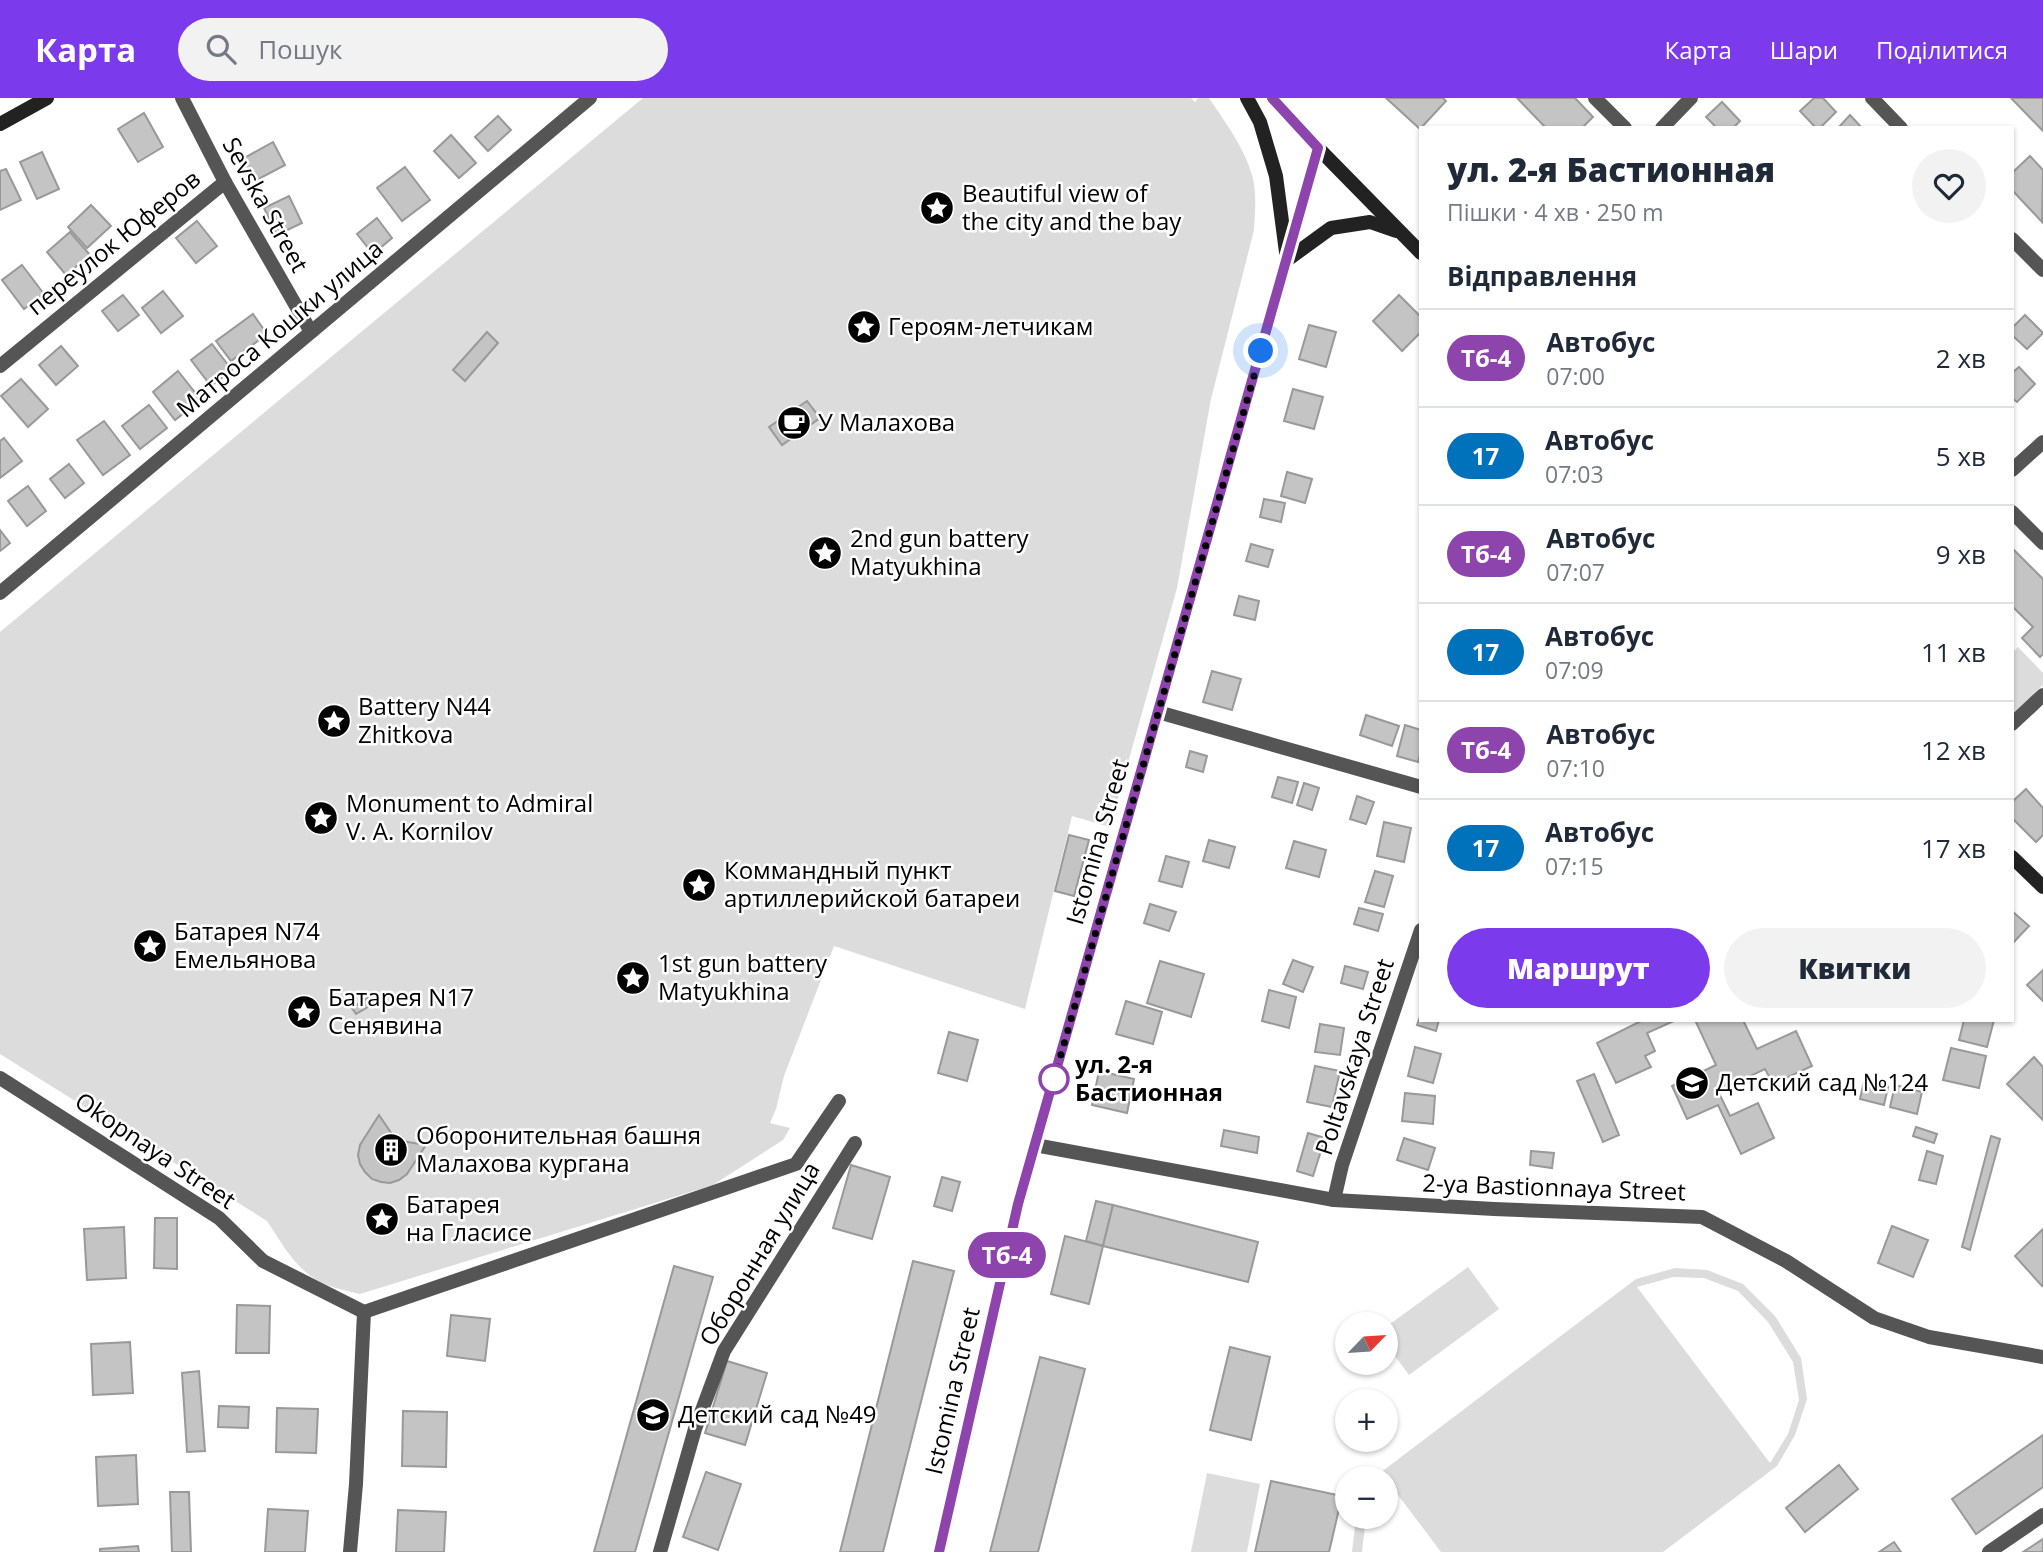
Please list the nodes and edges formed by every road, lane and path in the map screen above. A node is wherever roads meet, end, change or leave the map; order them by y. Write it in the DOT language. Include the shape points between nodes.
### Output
graph roads {
  1 [pos="47,98"];
  2 [pos="182,98"];
  3 [pos="590,98"];
  4 [pos="1247,98"];
  5 [pos="1272,98"];
  6 [pos="1595,98"];
  7 [pos="1690,98"];
  8 [pos="1872,98"];
  9 [pos="0,124"];
  10 [pos="1623,126"];
  11 [pos="1664,126"];
  12 [pos="1899,126"];
  13 [pos="1318,148"];
  14 [pos="225,182"];
  15 [pos="1401,232"];
  16 [pos="2014,241"];
  17 [pos="1419,251"];
  18 [pos="1287,260"];
  19 [pos="2043,270"];
  20 [pos="311,332"];
  21 [pos="0,366"];
  22 [pos="2043,442"];
  23 [pos="2014,468"];
  24 [pos="2014,514"];
  25 [pos="2043,544"];
  26 [pos="0,593"];
  27 [pos="2043,695"];
  28 [pos="1158,712"];
  29 [pos="2014,722"];
  30 [pos="1419,786"];
  31 [pos="2014,859"];
  32 [pos="2043,887"];
  33 [pos="1419,936"];
  34 [pos="0,1078"];
  35 [pos="839,1101"];
  36 [pos="855,1143"];
  37 [pos="1035,1145"];
  38 [pos="1334,1200"];
  39 [pos="364,1312"];
  40 [pos="2043,1357"];
  41 [pos="2043,1515"];
  42 [pos="350,1552"];
  43 [pos="660,1552"];
  44 [pos="938,1552"];
  45 [pos="1989,1552"];
  1 -- 9 [label="main road"];
  2 -- 14 [label="street, Sevska Street"];
  3 -- 20 [label="street, Матроса Кошки улица"];
  4 -- 18 [label="main road" via="1260,122 1276,176"];
  5 -- 13 [label="main road"];
  6 -- 10 [label="street"];
  7 -- 11 [label="street"];
  8 -- 12 [label="street"];
  13 -- 15 [label="main road"];
  13 -- 18 [label="main road, Istomina Street"];
  14 -- 20 [label="street, Sevska Street"];
  14 -- 21 [label="street, переулок Юферов"];
  15 -- 17 [label="main road"];
  15 -- 18 [label="main road" via="1370,222 1331,228"];
  16 -- 19 [label="street"];
  18 -- 28 [label="main road, Istomina Street"];
  20 -- 26 [label="street, Матроса Кошки улица"];
  22 -- 23 [label="street"];
  24 -- 25 [label="street"];
  27 -- 29 [label="street"];
  28 -- 30 [label="street"];
  28 -- 37 [label="main road, Istomina Street"];
  31 -- 32 [label="main road"];
  33 -- 38 [label="street, Poltavskaya Street"];
  34 -- 39 [label="street, Okopnaya Street" via="219,1219 263,1261"];
  35 -- 39 [label="street" via="796,1164"];
  36 -- 43 [label="street, Оборонная улица" via="724,1350 695,1429"];
  37 -- 38 [label="street, 2-ya Bastionnaya Street"];
  37 -- 44 [label="main road, Istomina Street"];
  38 -- 40 [label="street, 2-ya Bastionnaya Street" via="1702,1217 1786,1261 1874,1318 1929,1337"];
  39 -- 42 [label="street"];
  41 -- 45 [label="street"];
}
